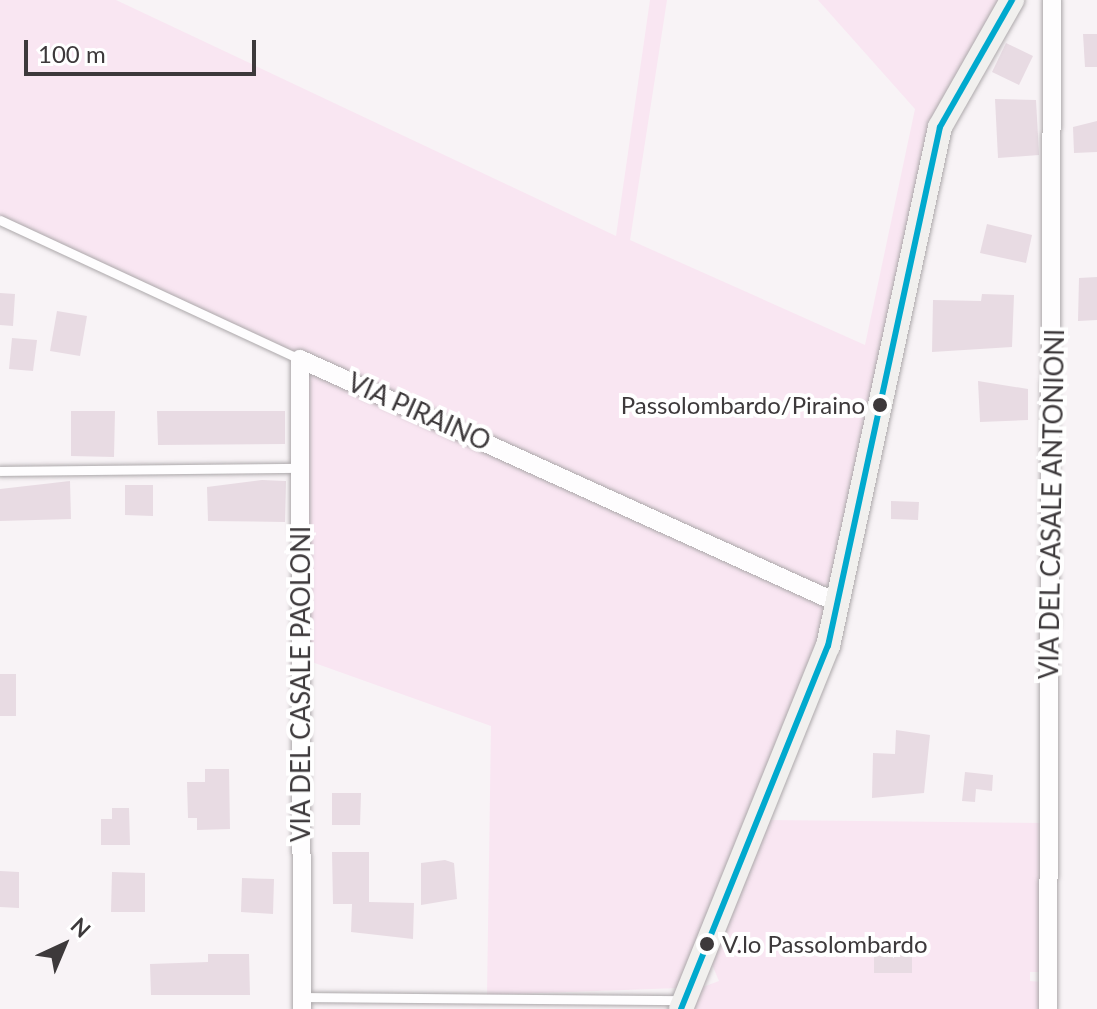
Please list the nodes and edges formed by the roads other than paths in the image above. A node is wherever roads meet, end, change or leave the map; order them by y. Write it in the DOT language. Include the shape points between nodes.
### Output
graph roads {
  1 [pos="1012,0"];
  2 [pos="1052,0"];
  3 [pos="0,220"];
  4 [pos="300,359"];
  5 [pos="301,468"];
  6 [pos="0,471"];
  7 [pos="838,603"];
  8 [pos="302,1003"];
  9 [pos="682,1004"];
  10 [pos="1048,1009"];
  1 -- 7 [label="street" via="940,127"];
  2 -- 10 [label="street, VIA DEL CASALE ANTONIONI"];
  3 -- 4 [label="lane, VIA PIRAINO"];
  4 -- 5 [label="street, VIA DEL CASALE PAOLONI"];
  4 -- 7 [label="street, VIA PIRAINO"];
  5 -- 6 [label="lane"];
  5 -- 8 [label="street, VIA DEL CASALE PAOLONI"];
  7 -- 9 [label="street" via="811,695"];
  8 -- 9 [label="lane"];
}
